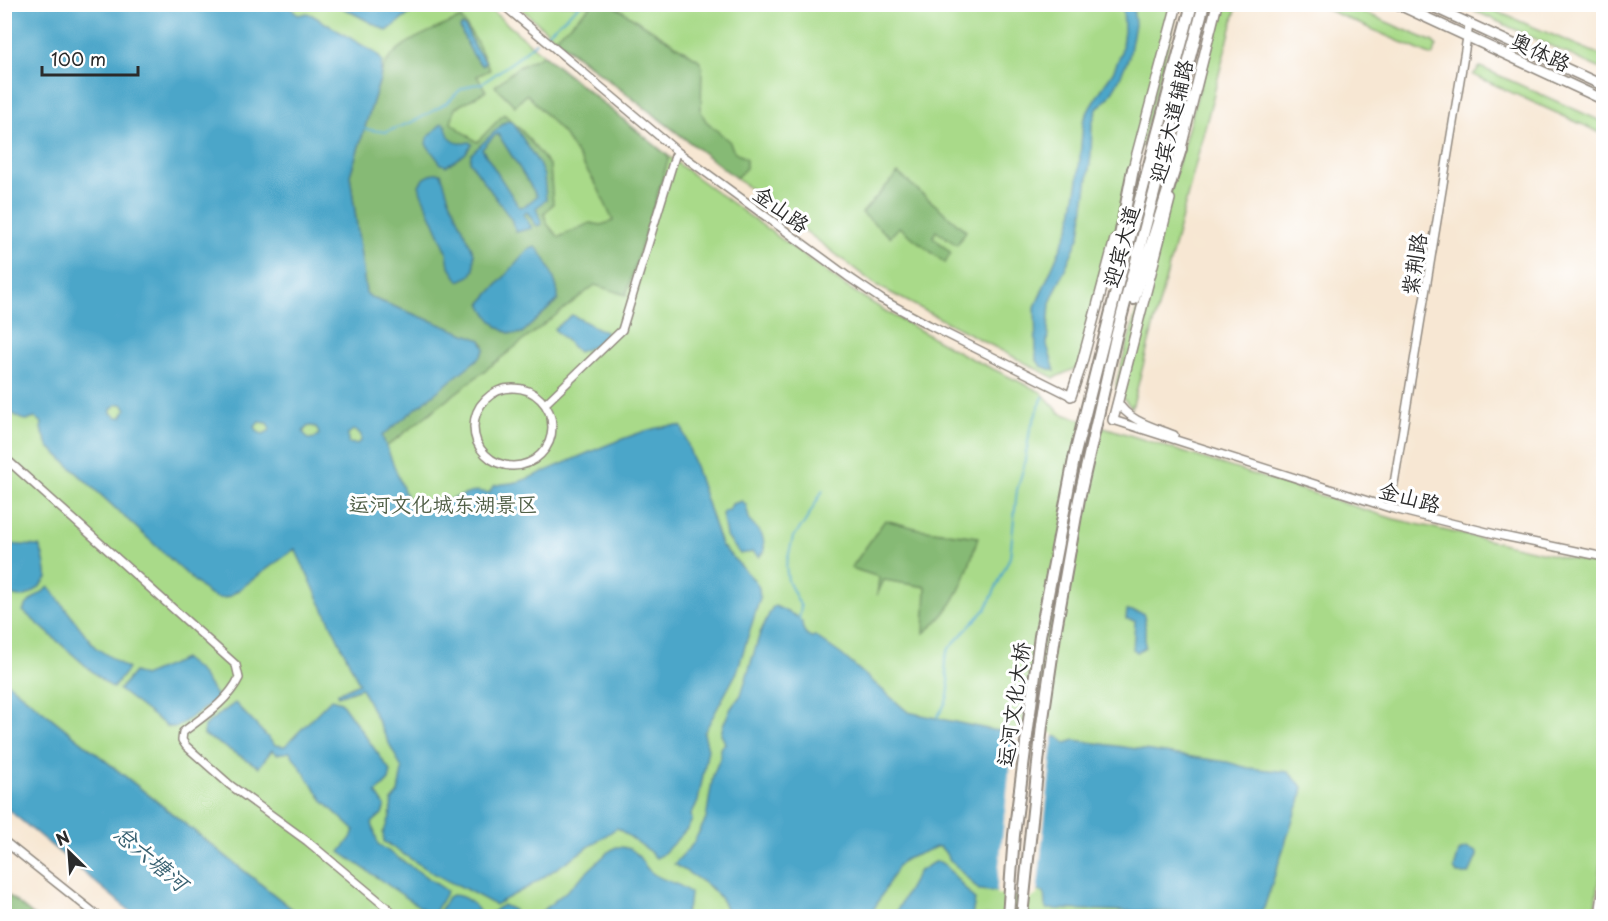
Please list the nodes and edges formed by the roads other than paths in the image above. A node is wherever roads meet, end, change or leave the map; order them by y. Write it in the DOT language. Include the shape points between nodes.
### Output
graph roads {
  1 [pos="502,4"];
  2 [pos="1177,4"];
  3 [pos="1192,4"];
  4 [pos="1204,4"];
  5 [pos="1217,4"];
  6 [pos="1397,4"];
  7 [pos="1427,4"];
  8 [pos="1469,25"];
  9 [pos="1467,37"];
  10 [pos="1604,86"];
  11 [pos="1604,100"];
  12 [pos="1181,149"];
  13 [pos="678,152"];
  14 [pos="1133,169"];
  15 [pos="1071,396"];
  16 [pos="1118,402"];
  17 [pos="545,404"];
  18 [pos="1113,420"];
  19 [pos="1090,449"];
  20 [pos="1212,451"];
  21 [pos="1075,454"];
  22 [pos="4,457"];
  23 [pos="1067,498"];
  24 [pos="1079,499"];
  25 [pos="1390,508"];
  26 [pos="1604,557"];
  27 [pos="4,842"];
  28 [pos="1604,880"];
  29 [pos="98,916"];
  30 [pos="398,916"];
  31 [pos="1008,916"];
  32 [pos="1022,916"];
  33 [pos="1599,916"];
  1 -- 13 [label="street, 金山路"];
  2 -- 14 [label="main road, 迎宾大道辅路"];
  3 -- 21 [label="highway, 迎宾大道"];
  4 -- 19 [label="highway, 迎宾大道"];
  5 -- 12 [label="main road, 迎宾大道辅路"];
  6 -- 9 [label="main road, 奥体路"];
  7 -- 8 [label="main road, 奥体路"];
  8 -- 9 [label="street, 紫荆路"];
  8 -- 10 [label="main road, 奥体路"];
  9 -- 11 [label="main road, 奥体路"];
  9 -- 25 [label="street, 紫荆路"];
  12 -- 16 [label="main road, 迎宾大道辅路"];
  12 -- 19 [label="highway"];
  13 -- 15 [label="street, 金山路" via="882,299"];
  13 -- 17 [label="street" via="622,330"];
  14 -- 15 [label="main road, 迎宾大道辅路"];
  14 -- 21 [label="highway" via="1081,408"];
  16 -- 18 [label="main road, 迎宾大道辅路"];
  16 -- 20 [label="street, 金山路" via="1129,416"];
  17 -- 17 [label="street" via="531,392 512,388 489,396 475,417 474,429 483,452 503,465 527,464 537,458 551,438 552,426"];
  18 -- 20 [label="street, 金山路"];
  19 -- 24 [label="highway, 迎宾大道"];
  20 -- 25 [label="street, 金山路"];
  21 -- 23 [label="highway, 迎宾大道"];
  22 -- 30 [label="street" via="236,665 239,678 233,690 183,732 186,746"];
  23 -- 31 [label="highway, 运河文化大桥" via="1038,648 1014,835"];
  24 -- 32 [label="highway, 运河文化大桥" via="1042,725"];
  25 -- 26 [label="street, 金山路" via="1503,537"];
  27 -- 29 [label="street"];
  28 -- 33 [label="street"];
}
